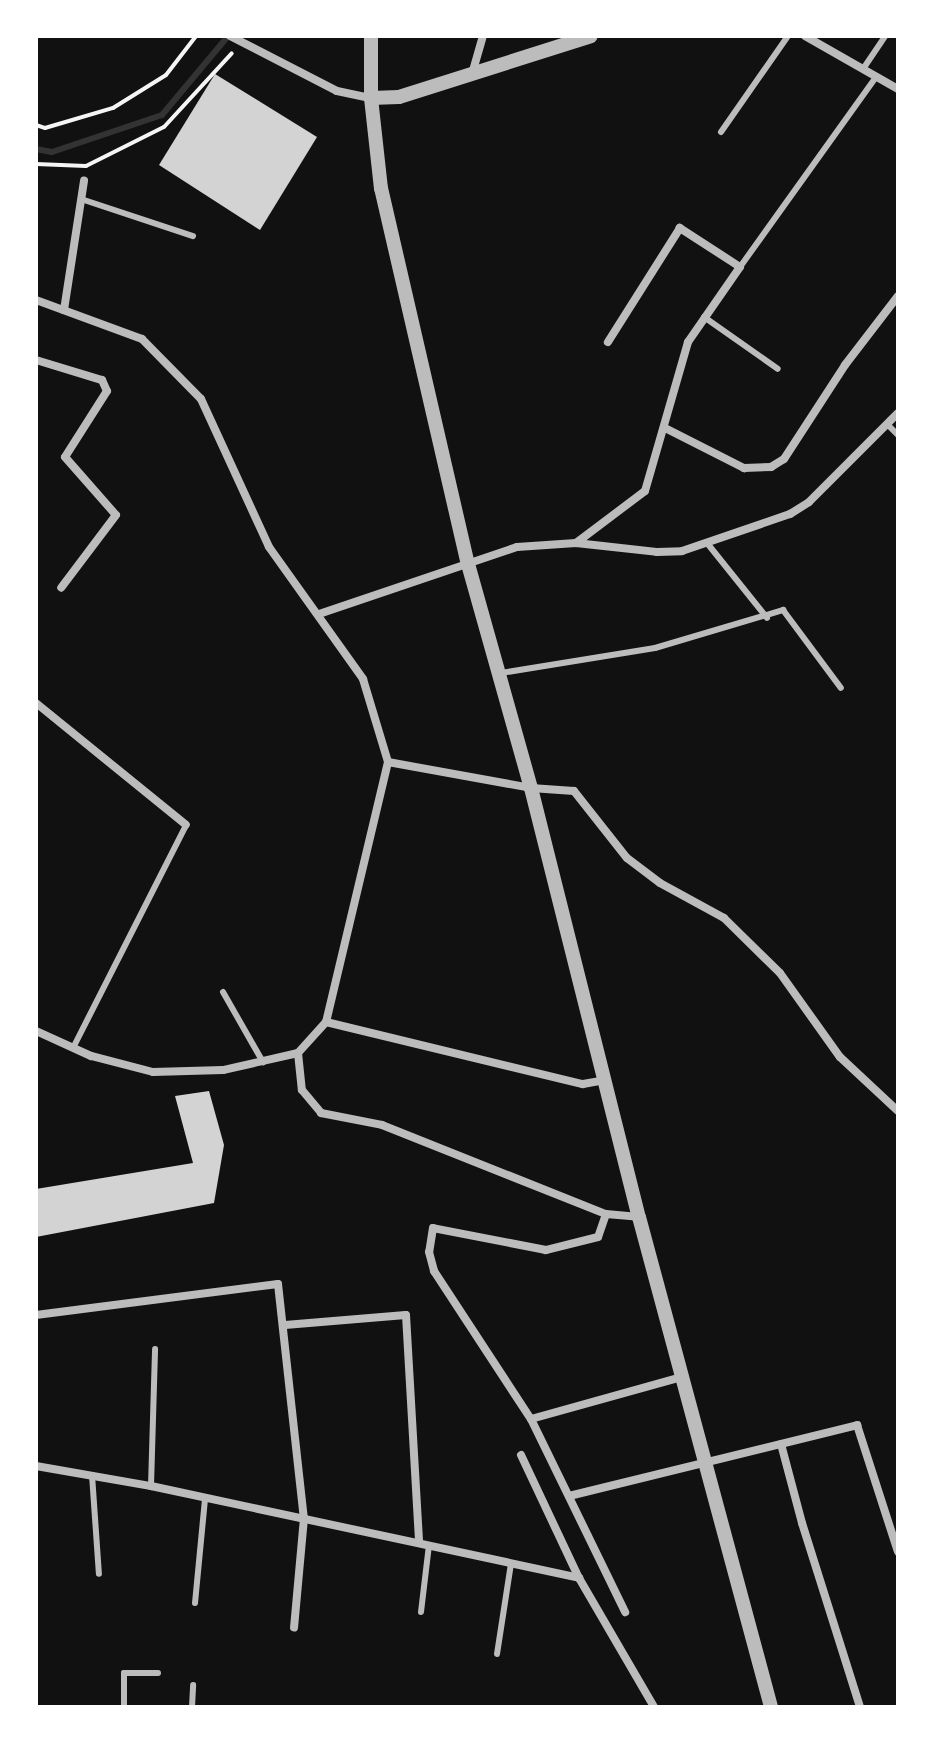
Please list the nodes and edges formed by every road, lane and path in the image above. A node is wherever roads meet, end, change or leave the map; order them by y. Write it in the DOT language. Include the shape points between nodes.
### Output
graph roads {
  1 [pos="196,36"];
  2 [pos="230,36"];
  3 [pos="371,36"];
  4 [pos="483,36"];
  5 [pos="591,36"];
  6 [pos="788,36"];
  7 [pos="805,36"];
  8 [pos="885,36"];
  9 [pos="240,44"];
  10 [pos="863,69"];
  11 [pos="472,74"];
  12 [pos="876,77"];
  13 [pos="898,89"];
  14 [pos="371,98"];
  15 [pos="36,125"];
  16 [pos="721,132"];
  17 [pos="36,164"];
  18 [pos="84,181"];
  19 [pos="81,199"];
  20 [pos="193,236"];
  21 [pos="740,267"];
  22 [pos="898,296"];
  23 [pos="36,300"];
  24 [pos="64,310"];
  25 [pos="704,317"];
  26 [pos="608,342"];
  27 [pos="36,360"];
  28 [pos="778,369"];
  29 [pos="898,413"];
  30 [pos="887,424"];
  31 [pos="665,428"];
  32 [pos="898,435"];
  33 [pos="576,543"];
  34 [pos="707,543"];
  35 [pos="468,564"];
  36 [pos="61,588"];
  37 [pos="319,614"];
  38 [pos="767,618"];
  39 [pos="498,674"];
  40 [pos="841,688"];
  41 [pos="36,703"];
  42 [pos="388,762"];
  43 [pos="531,788"];
  44 [pos="186,825"];
  45 [pos="223,992"];
  46 [pos="326,1022"];
  47 [pos="36,1031"];
  48 [pos="73,1048"];
  49 [pos="298,1053"];
  50 [pos="263,1062"];
  51 [pos="606,1080"];
  52 [pos="898,1111"];
  53 [pos="606,1214"];
  54 [pos="639,1217"];
  55 [pos="36,1315"];
  56 [pos="285,1325"];
  57 [pos="155,1349"];
  58 [pos="681,1377"];
  59 [pos="531,1419"];
  60 [pos="781,1444"];
  61 [pos="521,1455"];
  62 [pos="37,1463"];
  63 [pos="706,1463"];
  64 [pos="92,1475"];
  65 [pos="151,1486"];
  66 [pos="569,1496"];
  67 [pos="205,1499"];
  68 [pos="304,1518"];
  69 [pos="424,1544"];
  70 [pos="898,1552"];
  71 [pos="511,1564"];
  72 [pos="99,1574"];
  73 [pos="579,1578"];
  74 [pos="195,1603"];
  75 [pos="421,1612"];
  76 [pos="625,1612"];
  77 [pos="294,1628"];
  78 [pos="497,1654"];
  79 [pos="158,1673"];
  80 [pos="193,1685"];
  81 [pos="124,1707"];
  82 [pos="192,1707"];
  83 [pos="654,1707"];
  84 [pos="771,1707"];
  85 [pos="860,1707"];
  1 -- 15 [label="path" via="166,75 113,108 45,128"];
  2 -- 9 [label="street"];
  3 -- 14 [label="street"];
  4 -- 11 [label="street"];
  5 -- 11 [label="street"];
  6 -- 16 [label="lane"];
  7 -- 10 [label="street"];
  8 -- 10 [label="lane"];
  9 -- 14 [label="street" via="337,91"];
  9 -- 17 [label="path" via="164,127 86,166"];
  10 -- 12 [label="street"];
  11 -- 14 [label="street" via="399,97"];
  12 -- 13 [label="street"];
  12 -- 21 [label="lane"];
  14 -- 35 [label="street" via="381,188"];
  18 -- 19 [label="street"];
  19 -- 20 [label="lane"];
  19 -- 24 [label="street"];
  21 -- 25 [label="street"];
  21 -- 26 [label="street" via="680,228"];
  22 -- 31 [label="street" via="784,459 771,467 744,468"];
  23 -- 24 [label="street"];
  24 -- 37 [label="street" via="142,339 201,399 269,547"];
  25 -- 28 [label="lane"];
  25 -- 31 [label="street" via="688,342"];
  27 -- 36 [label="street" via="102,380 107,391 65,457 116,515"];
  29 -- 30 [label="street"];
  30 -- 32 [label="lane"];
  30 -- 34 [label="street" via="809,502 790,514"];
  31 -- 33 [label="street" via="645,491"];
  33 -- 34 [label="street" via="657,552"];
  33 -- 35 [label="street" via="517,547"];
  34 -- 38 [label="lane"];
  35 -- 37 [label="street"];
  35 -- 39 [label="street"];
  37 -- 42 [label="street" via="363,679"];
  38 -- 39 [label="lane" via="655,648"];
  38 -- 40 [label="lane" via="783,610"];
  39 -- 43 [label="street"];
  41 -- 44 [label="street"];
  42 -- 43 [label="street"];
  42 -- 46 [label="street"];
  43 -- 51 [label="street"];
  43 -- 52 [label="street" via="574,791 627,858 724,918 780,973 840,1057"];
  44 -- 48 [label="lane"];
  45 -- 50 [label="lane"];
  46 -- 49 [label="street"];
  46 -- 51 [label="street" via="583,1084"];
  47 -- 48 [label="street"];
  48 -- 50 [label="street" via="153,1072 223,1070"];
  49 -- 50 [label="street"];
  49 -- 53 [label="street" via="302,1090 321,1113 382,1125"];
  51 -- 54 [label="street"];
  53 -- 54 [label="street"];
  53 -- 59 [label="street" via="598,1237 546,1250 433,1228 429,1252 434,1271"];
  54 -- 58 [label="street"];
  55 -- 56 [label="street" via="278,1284"];
  56 -- 68 [label="street"];
  56 -- 69 [label="street" via="406,1315"];
  57 -- 65 [label="lane"];
  58 -- 59 [label="street"];
  58 -- 63 [label="street"];
  59 -- 66 [label="street"];
  60 -- 63 [label="street"];
  60 -- 70 [label="street" via="857,1425"];
  60 -- 85 [label="street"];
  61 -- 73 [label="street"];
  62 -- 64 [label="street"];
  63 -- 66 [label="street"];
  63 -- 84 [label="street"];
  64 -- 65 [label="street"];
  64 -- 72 [label="lane"];
  65 -- 67 [label="street"];
  66 -- 76 [label="street"];
  67 -- 68 [label="street"];
  67 -- 74 [label="lane"];
  68 -- 69 [label="street"];
  68 -- 77 [label="street"];
  69 -- 71 [label="street"];
  69 -- 75 [label="lane"];
  71 -- 73 [label="street"];
  71 -- 78 [label="lane"];
  73 -- 83 [label="street"];
  79 -- 81 [label="lane" via="124,1673"];
  80 -- 82 [label="lane"];
}
